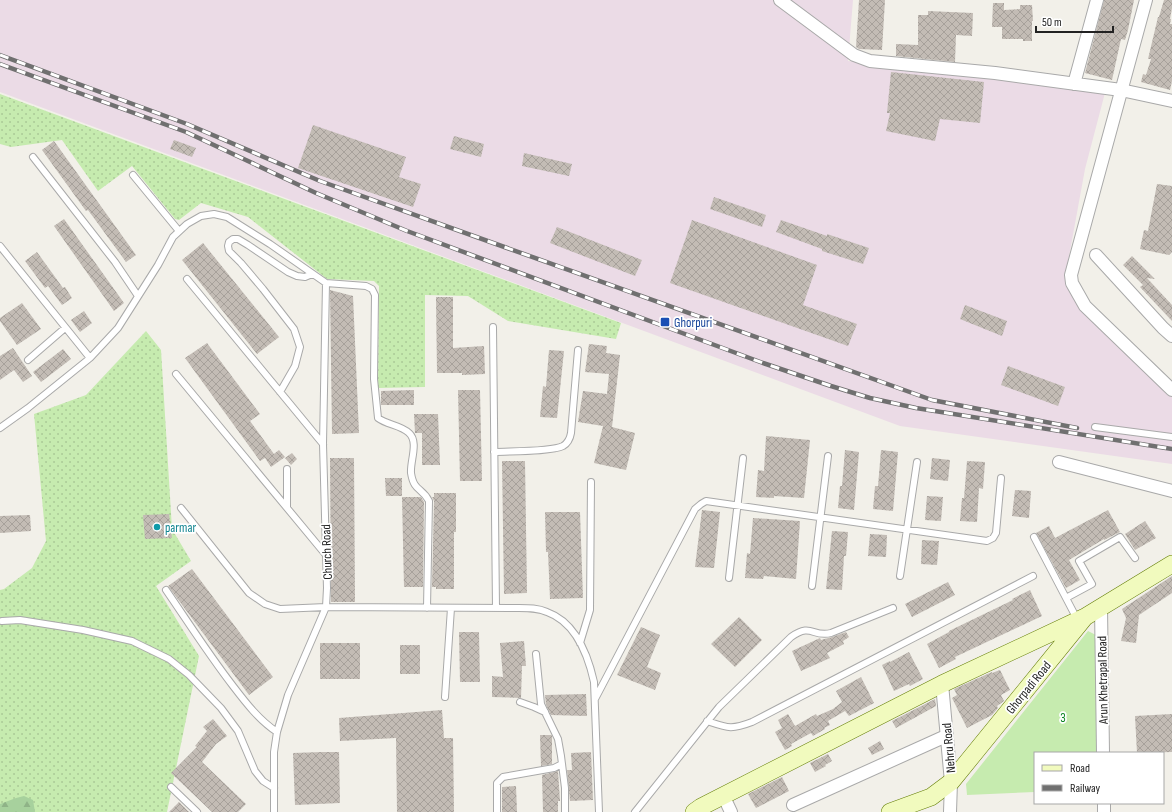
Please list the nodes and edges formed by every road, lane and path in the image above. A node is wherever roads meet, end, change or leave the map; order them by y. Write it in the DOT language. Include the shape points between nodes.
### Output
graph roads {
  1 [pos="780,0"];
  2 [pos="1097,0"];
  3 [pos="1146,0"];
  4 [pos="1074,84"];
  5 [pos="1121,90"];
  6 [pos="1172,101"];
  7 [pos="34,157"];
  8 [pos="133,175"];
  9 [pos="179,231"];
  10 [pos="0,246"];
  11 [pos="1096,255"];
  12 [pos="312,274"];
  13 [pos="187,279"];
  14 [pos="326,283"];
  15 [pos="138,296"];
  16 [pos="493,327"];
  17 [pos="65,328"];
  18 [pos="1172,336"];
  19 [pos="578,350"];
  20 [pos="90,358"];
  21 [pos="28,360"];
  22 [pos="176,374"];
  23 [pos="1172,390"];
  24 [pos="280,392"];
  25 [pos="1096,427"];
  26 [pos="0,428"];
  27 [pos="1172,437"];
  28 [pos="323,444"];
  29 [pos="494,452"];
  30 [pos="828,456"];
  31 [pos="743,458"];
  32 [pos="917,462"];
  33 [pos="1059,462"];
  34 [pos="287,469"];
  35 [pos="1001,478"];
  36 [pos="591,482"];
  37 [pos="1172,491"];
  38 [pos="738,505"];
  39 [pos="287,507"];
  40 [pos="181,508"];
  41 [pos="821,517"];
  42 [pos="907,529"];
  43 [pos="1034,537"];
  44 [pos="326,555"];
  45 [pos="1135,558"];
  46 [pos="1172,564"];
  47 [pos="900,576"];
  48 [pos="1033,576"];
  49 [pos="729,578"];
  50 [pos="812,586"];
  51 [pos="166,590"];
  52 [pos="1066,598"];
  53 [pos="326,607"];
  54 [pos="1100,607"];
  55 [pos="427,608"];
  56 [pos="451,608"];
  57 [pos="496,608"];
  58 [pos="893,608"];
  59 [pos="1082,619"];
  60 [pos="2,621"];
  61 [pos="580,643"];
  62 [pos="536,654"];
  63 [pos="942,684"];
  64 [pos="445,697"];
  65 [pos="594,701"];
  66 [pos="520,702"];
  67 [pos="544,712"];
  68 [pos="707,721"];
  69 [pos="277,732"];
  70 [pos="946,736"];
  71 [pos="1103,752"];
  72 [pos="562,764"];
  73 [pos="951,782"];
  74 [pos="171,787"];
  75 [pos="274,788"];
  76 [pos="723,795"];
  77 [pos="793,805"];
  78 [pos="197,812"];
  79 [pos="274,812"];
  80 [pos="497,812"];
  81 [pos="565,812"];
  82 [pos="599,812"];
  83 [pos="635,812"];
  84 [pos="694,812"];
  85 [pos="731,812"];
  86 [pos="890,812"];
  87 [pos="950,812"];
  1 -- 4 [label="street" via="854,55 870,61 995,73"];
  2 -- 4 [label="street"];
  3 -- 5 [label="street"];
  4 -- 5 [label="street"];
  5 -- 6 [label="street"];
  5 -- 23 [label="street" via="1072,267 1072,283 1085,306"];
  7 -- 15 [label="lane"];
  8 -- 9 [label="lane"];
  9 -- 12 [label="lane" via="201,216 214,214 227,217"];
  9 -- 15 [label="lane"];
  10 -- 17 [label="lane"];
  11 -- 18 [label="street"];
  12 -- 14 [label="lane"];
  12 -- 24 [label="lane" via="305,277 297,276 248,244 238,239 229,242 229,252 241,263 294,329 300,347 295,366"];
  13 -- 24 [label="lane"];
  14 -- 28 [label="lane, Church Road"];
  14 -- 55 [label="lane" via="366,286 372,288 375,295 374,379 378,418 410,434 413,440 413,483 429,501"];
  15 -- 20 [label="lane" via="118,328"];
  16 -- 29 [label="lane"];
  17 -- 20 [label="lane"];
  17 -- 21 [label="lane"];
  19 -- 29 [label="lane" via="572,433 569,441 562,446 548,449"];
  20 -- 26 [label="lane"];
  22 -- 39 [label="lane"];
  24 -- 28 [label="lane"];
  25 -- 27 [label="lane"];
  28 -- 44 [label="lane, Church Road"];
  29 -- 57 [label="lane"];
  30 -- 41 [label="lane"];
  31 -- 38 [label="lane"];
  32 -- 42 [label="lane"];
  33 -- 37 [label="street"];
  34 -- 39 [label="lane"];
  35 -- 42 [label="lane" via="996,533 993,538 979,540"];
  36 -- 61 [label="lane" via="590,610"];
  38 -- 41 [label="lane"];
  38 -- 49 [label="lane"];
  38 -- 65 [label="lane" via="706,501 695,509"];
  39 -- 44 [label="lane"];
  40 -- 53 [label="lane" via="249,593 265,604 280,609"];
  41 -- 42 [label="lane"];
  41 -- 50 [label="lane"];
  42 -- 47 [label="lane"];
  43 -- 52 [label="lane"];
  44 -- 53 [label="lane, Church Road"];
  45 -- 52 [label="lane" via="1120,537 1079,560 1092,584"];
  46 -- 54 [label="main road, Ghorpadi Road"];
  48 -- 68 [label="lane" via="752,722 728,728"];
  51 -- 69 [label="lane" via="210,656 241,696 266,725"];
  52 -- 59 [label="lane"];
  53 -- 55 [label="lane"];
  53 -- 69 [label="lane, Church Road" via="288,695"];
  54 -- 59 [label="main road, Ghorpadi Road"];
  54 -- 71 [label="street, Arun Khetrapal Road"];
  55 -- 56 [label="lane"];
  56 -- 57 [label="lane"];
  56 -- 64 [label="lane"];
  57 -- 61 [label="lane" via="538,609 547,612 558,617 574,631"];
  58 -- 68 [label="lane" via="823,635 810,630 797,633"];
  59 -- 63 [label="main road"];
  59 -- 73 [label="main road, Ghorpadi Road"];
  60 -- 75 [label="lane" via="20,620 84,630 132,641 169,659 189,675 221,708 238,731 255,772"];
  61 -- 65 [label="lane" via="593,676"];
  62 -- 67 [label="lane"];
  63 -- 70 [label="street, Nehru Road"];
  63 -- 76 [label="main road"];
  65 -- 82 [label="lane"];
  66 -- 67 [label="lane"];
  67 -- 72 [label="lane" via="558,739"];
  68 -- 83 [label="lane"];
  69 -- 75 [label="lane, Church Road"];
  70 -- 73 [label="street, Nehru Road"];
  70 -- 77 [label="street"];
  72 -- 80 [label="lane" via="554,768 503,777 497,783"];
  72 -- 81 [label="lane"];
  73 -- 86 [label="main road, Ghorpadi Road" via="931,797"];
  73 -- 87 [label="street, Nehru Road"];
  74 -- 78 [label="lane"];
  75 -- 79 [label="lane, Church Road"];
  76 -- 84 [label="main road"];
  76 -- 85 [label="street"];
}
